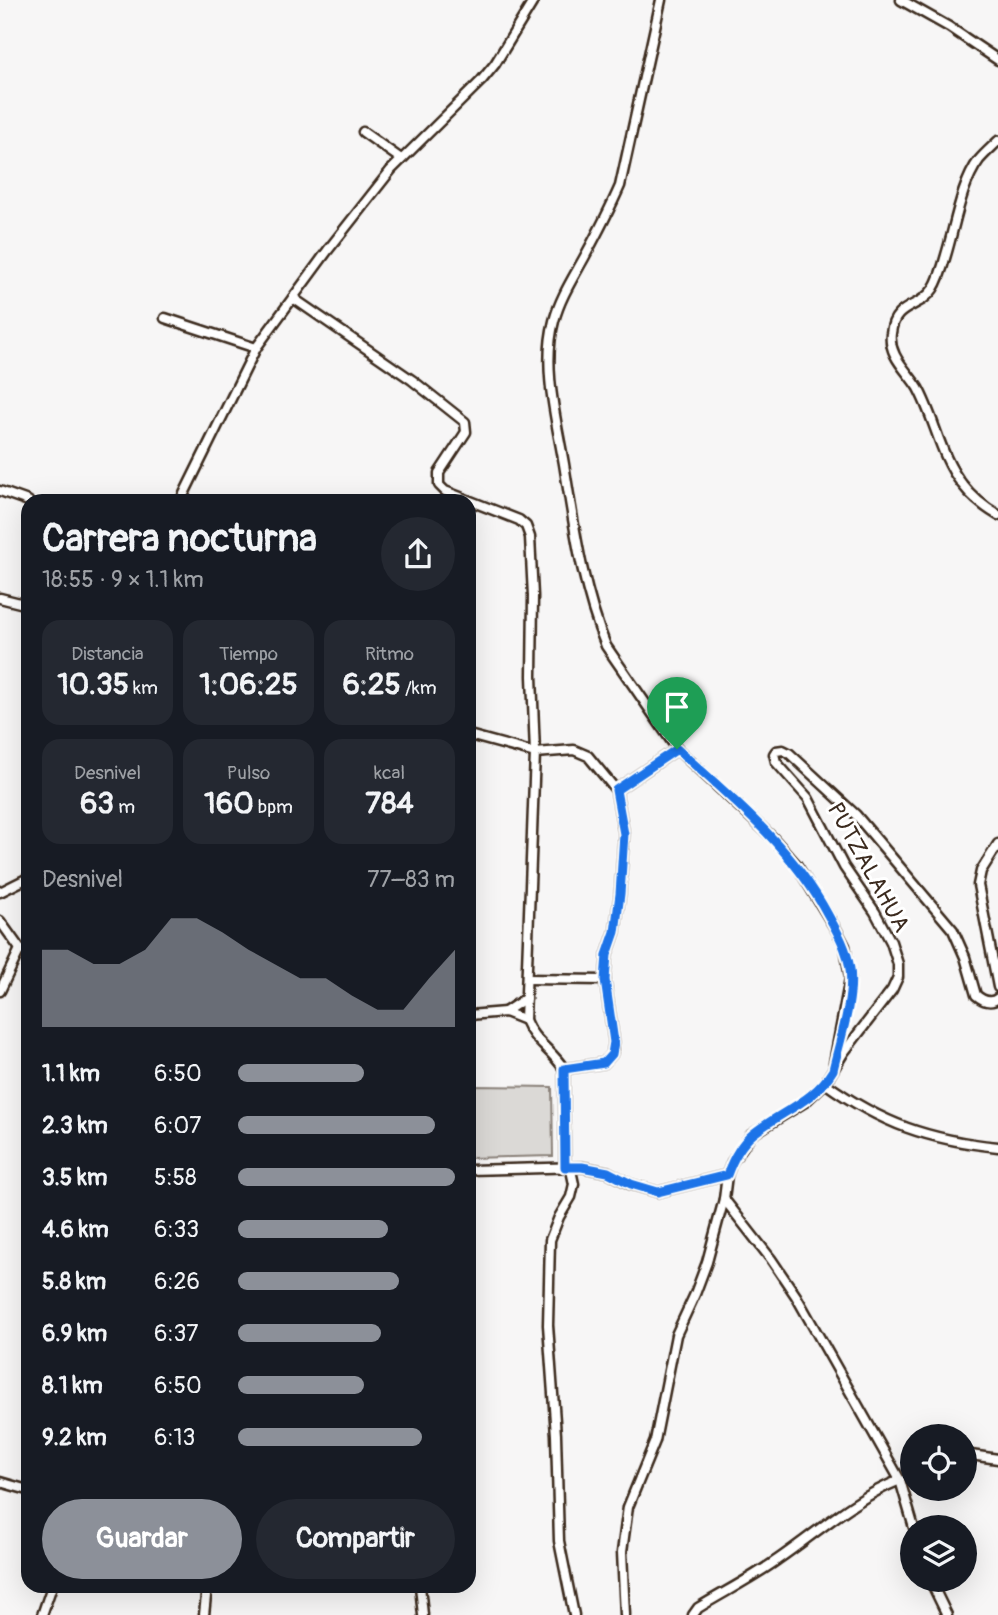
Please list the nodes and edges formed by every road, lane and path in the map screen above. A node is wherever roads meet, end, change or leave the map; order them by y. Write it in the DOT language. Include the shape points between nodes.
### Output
graph roads {
  1 [pos="534,0"];
  2 [pos="662,0"];
  3 [pos="901,0"];
  4 [pos="998,60"];
  5 [pos="363,132"];
  6 [pos="998,141"];
  7 [pos="401,159"];
  8 [pos="293,299"];
  9 [pos="165,318"];
  10 [pos="256,348"];
  11 [pos="0,491"];
  12 [pos="184,494"];
  13 [pos="453,494"];
  14 [pos="21,498"];
  15 [pos="476,502"];
  16 [pos="998,515"];
  17 [pos="0,598"];
  18 [pos="21,603"];
  19 [pos="476,737"];
  20 [pos="677,749"];
  21 [pos="535,753"];
  22 [pos="616,790"];
  23 [pos="998,844"];
  24 [pos="21,882"];
  25 [pos="0,892"];
  26 [pos="0,921"];
  27 [pos="21,947"];
  28 [pos="21,956"];
  29 [pos="527,979"];
  30 [pos="605,980"];
  31 [pos="998,987"];
  32 [pos="0,991"];
  33 [pos="526,998"];
  34 [pos="998,998"];
  35 [pos="505,1012"];
  36 [pos="476,1014"];
  37 [pos="525,1020"];
  38 [pos="564,1069"];
  39 [pos="833,1070"];
  40 [pos="825,1083"];
  41 [pos="998,1147"];
  42 [pos="565,1167"];
  43 [pos="476,1170"];
  44 [pos="727,1175"];
  45 [pos="723,1199"];
  46 [pos="977,1456"];
  47 [pos="998,1459"];
  48 [pos="0,1482"];
  49 [pos="900,1482"];
  50 [pos="900,1484"];
  51 [pos="21,1488"];
  52 [pos="936,1592"];
  53 [pos="50,1593"];
  54 [pos="206,1593"];
  55 [pos="420,1593"];
  56 [pos="42,1615"];
  57 [pos="204,1615"];
  58 [pos="422,1615"];
  59 [pos="574,1615"];
  60 [pos="625,1615"];
  61 [pos="693,1615"];
  62 [pos="947,1615"];
  1 -- 7 [label="street" via="488,73"];
  2 -- 20 [label="street" via="620,186 563,296 554,321 550,373 579,557 598,627 629,683"];
  3 -- 4 [label="street"];
  5 -- 7 [label="street"];
  6 -- 16 [label="street" via="969,177 933,290 903,309 892,321 890,335 891,348 917,387 956,475 984,507"];
  7 -- 8 [label="street"];
  8 -- 10 [label="street"];
  8 -- 13 [label="street" via="465,422 466,432 439,473 439,485"];
  9 -- 10 [label="street"];
  10 -- 12 [label="street"];
  11 -- 14 [label="street"];
  15 -- 21 [label="street" via="526,526 530,537"];
  17 -- 18 [label="street"];
  19 -- 21 [label="street"];
  20 -- 22 [label="street"];
  20 -- 39 [label="street" via="773,838 820,899 841,939 850,969 849,988"];
  21 -- 22 [label="street" via="574,750 589,756"];
  21 -- 29 [label="street"];
  22 -- 30 [label="street" via="624,834 617,919"];
  23 -- 31 [label="street" via="978,885"];
  24 -- 25 [label="street"];
  26 -- 27 [label="street"];
  28 -- 32 [label="street"];
  29 -- 30 [label="street"];
  29 -- 33 [label="street"];
  30 -- 38 [label="street" via="612,1054 604,1063"];
  33 -- 35 [label="street"];
  33 -- 37 [label="street"];
  34 -- 39 [label="street, PUTZALAHUA" via="985,1001 976,995 953,930 856,815 789,753 778,750 776,762 808,798 844,867 875,912 898,964 892,990"];
  35 -- 36 [label="street"];
  35 -- 37 [label="street"];
  37 -- 38 [label="street" via="536,1040"];
  38 -- 42 [label="street"];
  39 -- 40 [label="street, PUTZALAHUA"];
  40 -- 41 [label="street" via="875,1114 920,1134"];
  40 -- 44 [label="street, PUTZALAHUA" via="805,1102 751,1135"];
  42 -- 43 [label="street"];
  42 -- 44 [label="street" via="608,1172 658,1192"];
  42 -- 59 [label="street" via="571,1170 574,1184 550,1240 548,1325 559,1541"];
  44 -- 45 [label="street, PUTZALAHUA"];
  45 -- 49 [label="street" via="786,1279"];
  45 -- 60 [label="street, PUTZALAHUA" via="695,1294 676,1335 655,1441 624,1522"];
  46 -- 47 [label="street"];
  48 -- 51 [label="street"];
  50 -- 61 [label="street" via="877,1490 848,1507"];
  52 -- 62 [label="street"];
  53 -- 56 [label="street"];
  54 -- 57 [label="street"];
  55 -- 58 [label="street"];
}
